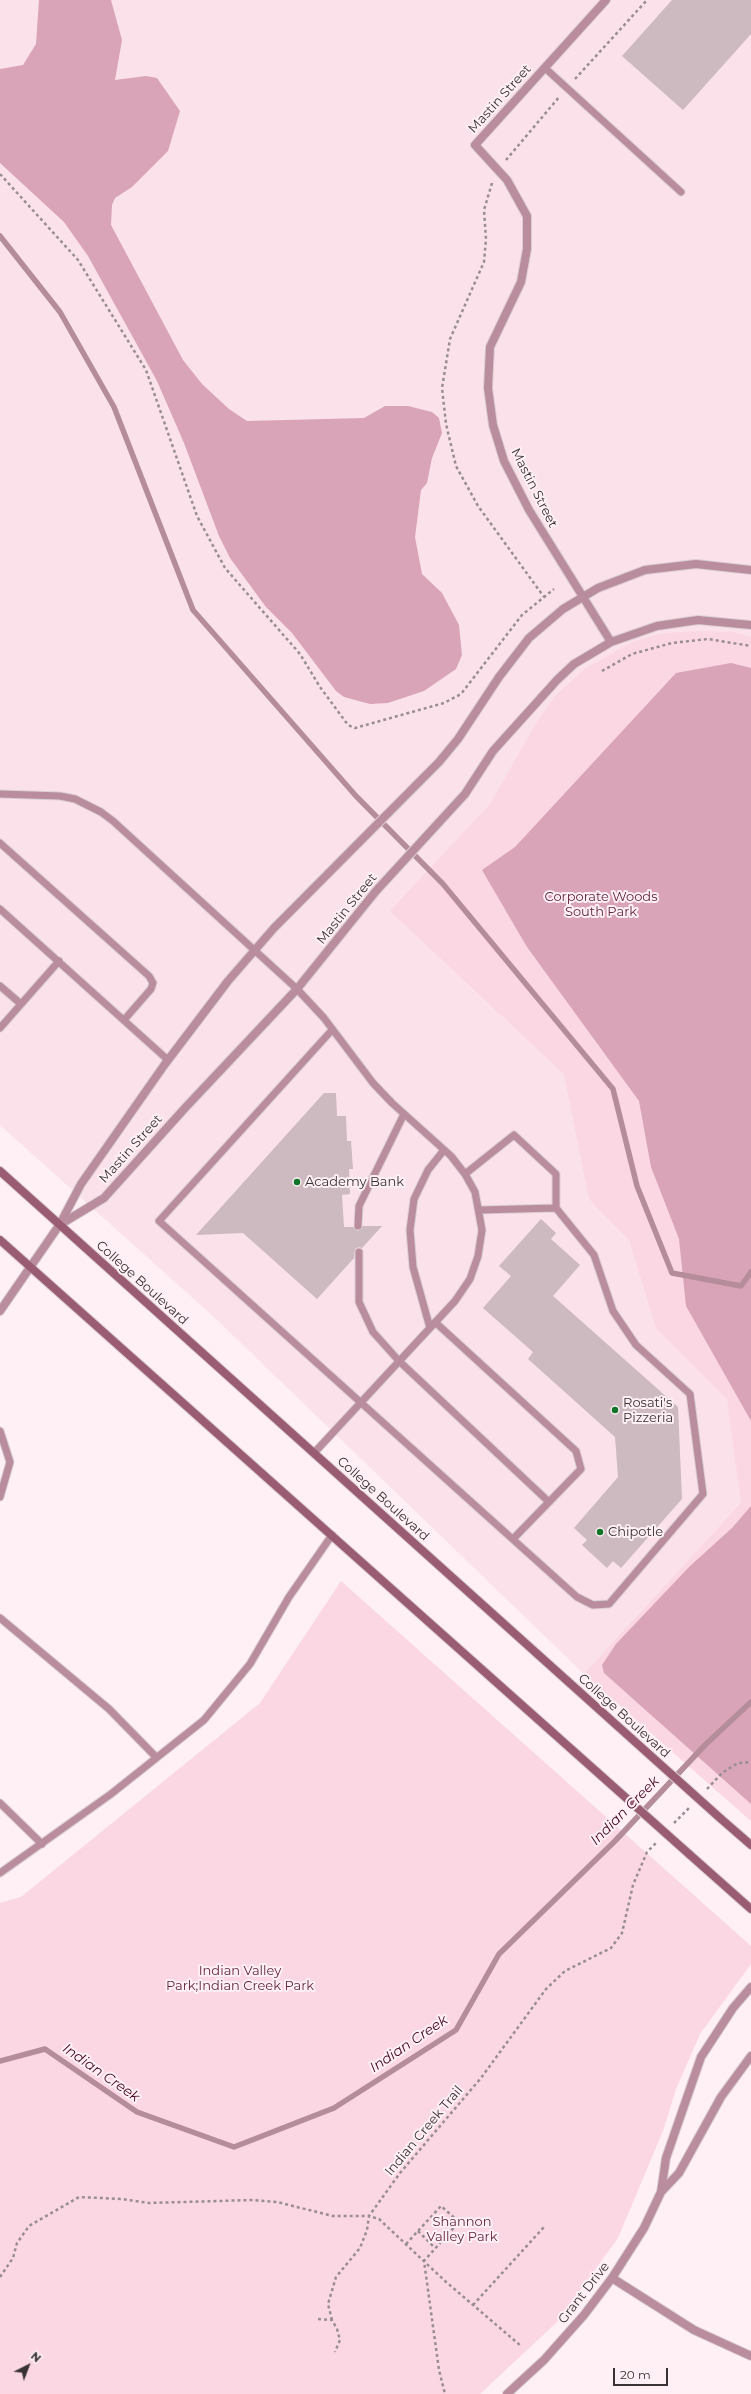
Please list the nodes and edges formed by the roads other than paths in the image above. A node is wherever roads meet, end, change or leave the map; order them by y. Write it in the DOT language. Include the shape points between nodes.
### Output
graph roads {
  1 [pos="606,0"];
  2 [pos="545,68"];
  3 [pos="681,192"];
  4 [pos="751,570"];
  5 [pos="583,597"];
  6 [pos="748,623"];
  7 [pos="611,642"];
  8 [pos="0,794"];
  9 [pos="0,843"];
  10 [pos="0,909"];
  11 [pos="253,950"];
  12 [pos="59,961"];
  13 [pos="0,986"];
  14 [pos="297,989"];
  15 [pos="21,1004"];
  16 [pos="124,1020"];
  17 [pos="0,1028"];
  18 [pos="332,1030"];
  19 [pos="168,1060"];
  20 [pos="404,1114"];
  21 [pos="444,1150"];
  22 [pos="0,1171"];
  23 [pos="465,1174"];
  24 [pos="556,1208"];
  25 [pos="480,1210"];
  26 [pos="60,1224"];
  27 [pos="358,1226"];
  28 [pos="0,1240"];
  29 [pos="359,1252"];
  30 [pos="30,1268"];
  31 [pos="0,1311"];
  32 [pos="433,1325"];
  33 [pos="399,1361"];
  34 [pos="361,1402"];
  35 [pos="0,1431"];
  36 [pos="314,1453"];
  37 [pos="0,1497"];
  38 [pos="549,1502"];
  39 [pos="332,1535"];
  40 [pos="513,1539"];
  41 [pos="0,1618"];
  42 [pos="156,1757"];
  43 [pos="0,1803"];
  44 [pos="42,1844"];
  45 [pos="751,1845"];
  46 [pos="0,1873"];
  47 [pos="751,1909"];
  48 [pos="751,1988"];
  49 [pos="751,2056"];
  50 [pos="662,2192"];
  51 [pos="612,2278"];
  52 [pos="751,2356"];
  53 [pos="507,2394"];
  1 -- 2 [label="street, Mastin Street"];
  2 -- 3 [label="lane"];
  2 -- 5 [label="street, Mastin Street" via="475,145 507,180 527,216 528,250 520,282 490,347 488,388 493,425 504,461 529,510"];
  4 -- 5 [label="street" via="722,566 671,566 645,570 621,578"];
  5 -- 7 [label="street, Mastin Street"];
  5 -- 11 [label="street, Mastin Street" via="529,638 499,677 458,739 405,797"];
  6 -- 7 [label="street" via="698,620 676,622"];
  7 -- 14 [label="street, Mastin Street" via="574,664 557,680 494,751 465,794 376,891"];
  8 -- 11 [label="lane" via="60,796 75,799 101,812"];
  9 -- 16 [label="lane" via="149,976 151,989"];
  10 -- 12 [label="lane"];
  11 -- 14 [label="lane"];
  11 -- 19 [label="street, Mastin Street"];
  12 -- 15 [label="lane"];
  12 -- 16 [label="lane"];
  13 -- 15 [label="lane"];
  14 -- 18 [label="lane"];
  14 -- 26 [label="street, Mastin Street" via="104,1198"];
  15 -- 17 [label="lane"];
  16 -- 19 [label="lane"];
  18 -- 20 [label="lane" via="373,1083"];
  18 -- 34 [label="lane" via="159,1221"];
  19 -- 26 [label="street, Mastin Street" via="81,1184"];
  20 -- 21 [label="lane"];
  20 -- 27 [label="lane" via="359,1206"];
  21 -- 23 [label="lane"];
  21 -- 32 [label="lane" via="428,1170 414,1199 410,1230 413,1267"];
  22 -- 26 [label="main road, College Boulevard"];
  23 -- 24 [label="lane" via="514,1135 556,1174"];
  23 -- 25 [label="lane" via="475,1192"];
  24 -- 25 [label="lane"];
  24 -- 40 [label="lane" via="594,1255 613,1311 636,1345 690,1394 703,1494 609,1604 593,1605 576,1597"];
  25 -- 32 [label="lane" via="482,1230 478,1256 470,1279 455,1301"];
  26 -- 30 [label="street, Mastin Street"];
  26 -- 36 [label="main road, College Boulevard"];
  28 -- 30 [label="main road"];
  29 -- 33 [label="lane" via="359,1302 372,1332"];
  30 -- 31 [label="street, Mastin Street"];
  30 -- 39 [label="main road"];
  32 -- 33 [label="lane"];
  32 -- 38 [label="lane" via="576,1451 581,1469"];
  33 -- 34 [label="lane"];
  33 -- 38 [label="lane"];
  34 -- 36 [label="lane"];
  34 -- 40 [label="lane"];
  35 -- 37 [label="lane" via="10,1462"];
  36 -- 45 [label="main road, College Boulevard, bridge"];
  38 -- 40 [label="lane"];
  39 -- 42 [label="lane" via="288,1597 250,1664 204,1720"];
  39 -- 47 [label="main road, bridge"];
  41 -- 42 [label="lane" via="109,1709"];
  42 -- 44 [label="lane" via="111,1794"];
  43 -- 44 [label="lane"];
  44 -- 46 [label="lane"];
  48 -- 50 [label="street, Grant Drive" via="733,2008 701,2057 666,2158"];
  49 -- 50 [label="street, Grant Drive" via="721,2097 679,2173"];
  50 -- 51 [label="street, Grant Drive" via="640,2234"];
  51 -- 52 [label="street" via="694,2330"];
  51 -- 53 [label="street, Grant Drive" via="579,2321 544,2360"];
}
